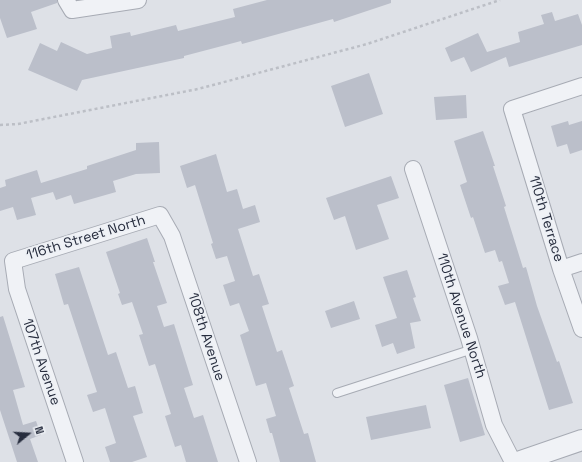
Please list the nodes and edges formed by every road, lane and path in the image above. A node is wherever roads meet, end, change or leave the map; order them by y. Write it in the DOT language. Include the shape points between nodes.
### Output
graph roads {
  1 [pos="138,0"];
  2 [pos="500,0"];
  3 [pos="69,5"];
  4 [pos="582,86"];
  5 [pos="0,125"];
  6 [pos="413,169"];
  7 [pos="160,215"];
  8 [pos="13,261"];
  9 [pos="582,262"];
  10 [pos="561,269"];
  11 [pos="582,329"];
  12 [pos="473,349"];
  13 [pos="337,393"];
  14 [pos="582,440"];
  15 [pos="75,462"];
  16 [pos="248,462"];
  17 [pos="512,462"];
  18 [pos="518,462"];
  1 -- 3 [label="street"];
  2 -- 5 [label="path" via="367,44 198,89 18,124"];
  4 -- 10 [label="street, 110th Terrace" via="512,109"];
  6 -- 12 [label="street, 110th Avenue North"];
  7 -- 8 [label="street, 116th Street North"];
  7 -- 16 [label="street, 108th Avenue" via="172,236"];
  8 -- 15 [label="street, 107th Avenue" via="17,289"];
  9 -- 10 [label="street"];
  10 -- 11 [label="street, 110th Terrace"];
  12 -- 13 [label="lane"];
  12 -- 17 [label="street, 110th Avenue North" via="494,425"];
  14 -- 18 [label="street"];
}
